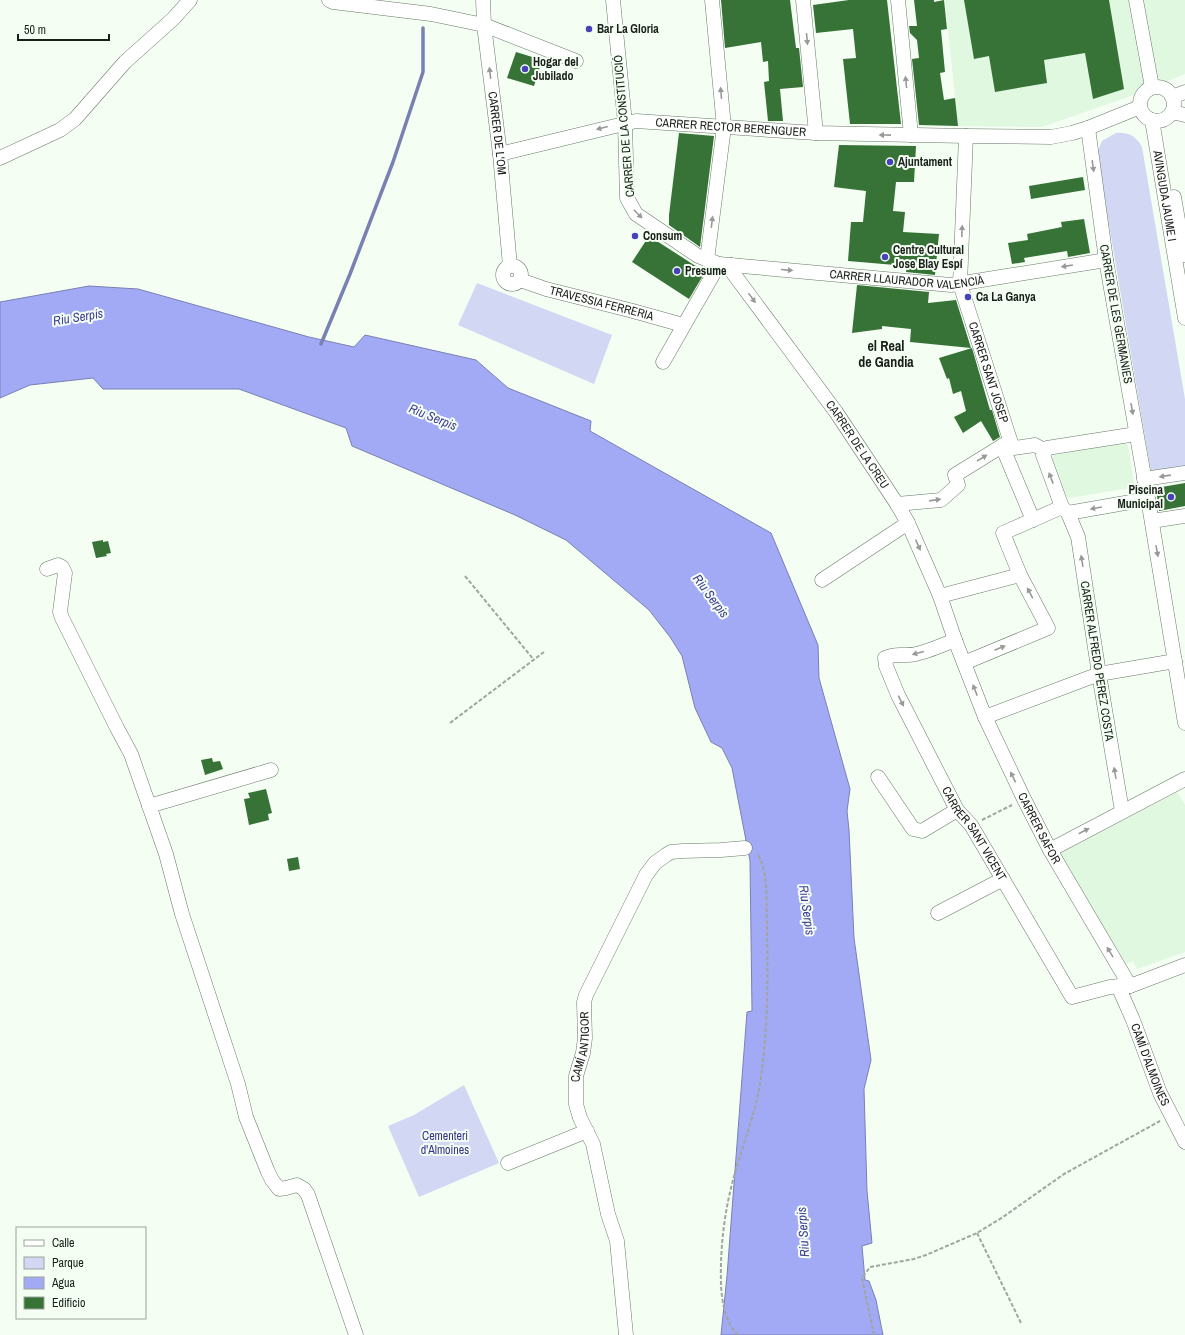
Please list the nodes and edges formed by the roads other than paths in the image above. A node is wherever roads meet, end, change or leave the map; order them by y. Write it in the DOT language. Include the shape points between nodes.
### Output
graph roads {
  1 [pos="190,0"];
  2 [pos="329,0"];
  3 [pos="483,0"];
  4 [pos="613,0"];
  5 [pos="712,0"];
  6 [pos="803,0"];
  7 [pos="898,0"];
  8 [pos="1136,0"];
  9 [pos="484,25"];
  10 [pos="576,61"];
  11 [pos="1152,87"];
  12 [pos="1179,94"];
  13 [pos="1140,107"];
  14 [pos="1167,117"];
  15 [pos="625,122"];
  16 [pos="724,127"];
  17 [pos="1088,128"];
  18 [pos="816,133"];
  19 [pos="911,135"];
  20 [pos="966,136"];
  21 [pos="500,154"];
  22 [pos="0,158"];
  23 [pos="1183,229"];
  24 [pos="1106,260"];
  25 [pos="1185,261"];
  26 [pos="719,263"];
  27 [pos="520,280"];
  28 [pos="960,284"];
  29 [pos="1185,318"];
  30 [pos="683,325"];
  31 [pos="663,362"];
  32 [pos="1136,434"];
  33 [pos="1006,443"];
  34 [pos="1044,450"];
  35 [pos="1185,473"];
  36 [pos="1144,479"];
  37 [pos="1148,499"];
  38 [pos="897,504"];
  39 [pos="1065,510"];
  40 [pos="1185,516"];
  41 [pos="1033,520"];
  42 [pos="1152,521"];
  43 [pos="908,523"];
  44 [pos="47,569"];
  45 [pos="1020,575"];
  46 [pos="822,580"];
  47 [pos="940,596"];
  48 [pos="955,640"];
  49 [pos="1176,661"];
  50 [pos="964,663"];
  51 [pos="1099,674"];
  52 [pos="985,717"];
  53 [pos="1185,723"];
  54 [pos="271,770"];
  55 [pos="878,777"];
  56 [pos="1185,779"];
  57 [pos="149,806"];
  58 [pos="957,810"];
  59 [pos="1122,811"];
  60 [pos="745,848"];
  61 [pos="1050,850"];
  62 [pos="1003,879"];
  63 [pos="938,914"];
  64 [pos="1185,965"];
  65 [pos="1124,986"];
  66 [pos="587,1131"];
  67 [pos="1185,1142"];
  68 [pos="508,1163"];
  69 [pos="356,1335"];
  70 [pos="626,1335"];
  1 -- 22 [label="street" via="173,19 125,62 68,125"];
  2 -- 9 [label="street" via="431,14"];
  3 -- 9 [label="street, CARRER DE L'OM"];
  4 -- 15 [label="street, CARRER DE LA CONSTITUCIÓ"];
  16 -- 5 [label="street, one-way"];
  6 -- 18 [label="street, one-way"];
  19 -- 7 [label="street, one-way"];
  8 -- 11 [label="street"];
  9 -- 10 [label="street"];
  21 -- 9 [label="street, CARRER DE L'OM, one-way"];
  11 -- 12 [label="street" via="1161,87"];
  11 -- 13 [label="street" via="1143,93"];
  12 -- 14 [label="street"];
  13 -- 14 [label="street" via="1144,115"];
  13 -- 17 [label="street, CARRER RECTOR BERENGUER"];
  14 -- 23 [label="street, AVINGUDA JAUME I"];
  14 -- 29 [label="street, AVINGUDA JAUME I"];
  15 -- 16 [label="street, CARRER RECTOR BERENGUER"];
  15 -- 21 [label="street, CARRER RECTOR BERENGUER, one-way"];
  15 -- 26 [label="street, CARRER DE LA CONSTITUCIÓ, one-way" via="627,198 636,214 698,256"];
  16 -- 18 [label="street, CARRER RECTOR BERENGUER"];
  26 -- 16 [label="street, one-way"];
  17 -- 20 [label="street, CARRER RECTOR BERENGUER" via="1051,137"];
  17 -- 24 [label="street, CARRER DE LES GERMANIES, one-way"];
  19 -- 18 [label="street, CARRER RECTOR BERENGUER, one-way"];
  19 -- 20 [label="street, CARRER RECTOR BERENGUER"];
  28 -- 20 [label="street, CARRER SANT JOSEP, one-way"];
  21 -- 27 [label="street, CARRER DE L'OM" via="510,266 517,267 522,273"];
  23 -- 25 [label="street, AVINGUDA JAUME I"];
  24 -- 28 [label="street, CARRER LLAURADOR VALENCIÀ, one-way"];
  24 -- 32 [label="street, CARRER DE LES GERMANIES, one-way"];
  26 -- 28 [label="street, CARRER LLAURADOR VALENCIÀ, one-way"];
  26 -- 30 [label="street"];
  26 -- 38 [label="street, CARRER DE LA CREU, one-way" via="734,273 836,412"];
  27 -- 30 [label="street, TRAVESSIA FERRERIA"];
  28 -- 33 [label="street, CARRER SANT JOSEP"];
  30 -- 31 [label="street"];
  32 -- 34 [label="street"];
  32 -- 36 [label="street, CARRER DE LES GERMANIES"];
  33 -- 34 [label="street" via="1014,448 1035,445"];
  38 -- 33 [label="street, one-way" via="941,500 958,485 955,475"];
  33 -- 41 [label="street, CARRER SANT JOSEP"];
  39 -- 34 [label="street, CARRER ALFREDO PEREZ COSTA, one-way" via="1043,455"];
  35 -- 36 [label="street, one-way"];
  36 -- 37 [label="street, CARRER DE LES GERMANIES"];
  37 -- 39 [label="street, one-way"];
  37 -- 42 [label="street, CARRER DE LES GERMANIES"];
  38 -- 43 [label="street, CARRER DE LA CREU"];
  39 -- 41 [label="street"];
  51 -- 39 [label="street, CARRER ALFREDO PEREZ COSTA, one-way" via="1078,537"];
  40 -- 42 [label="street"];
  41 -- 45 [label="street" via="1003,533"];
  42 -- 49 [label="street, CARRER DE LES GERMANIES, one-way"];
  43 -- 46 [label="street"];
  43 -- 47 [label="street, CARRER DE LA CREU, one-way"];
  44 -- 57 [label="street" via="58,565 64,570 60,612 62,618 131,754"];
  45 -- 47 [label="street"];
  50 -- 45 [label="street, one-way" via="1048,628"];
  47 -- 48 [label="street, CARRER DE LA CREU"];
  48 -- 50 [label="street, CARRER DE LA CREU"];
  48 -- 58 [label="street, CARRER SANT VICENT, one-way" via="917,654 892,655 886,658 886,666 898,695"];
  49 -- 51 [label="street"];
  49 -- 53 [label="street, CARRER DE LES GERMANIES"];
  52 -- 50 [label="street, CARRER SAFOR, one-way"];
  51 -- 52 [label="street"];
  59 -- 51 [label="street, CARRER ALFREDO PEREZ COSTA, one-way"];
  61 -- 52 [label="street, CARRER SAFOR, one-way"];
  54 -- 57 [label="street"];
  55 -- 58 [label="street" via="913,829 922,831"];
  56 -- 59 [label="street"];
  57 -- 69 [label="street" via="236,1076 246,1117 275,1185 283,1189 297,1185 308,1195"];
  58 -- 62 [label="street, CARRER SANT VICENT" via="971,825"];
  61 -- 59 [label="street, one-way"];
  60 -- 66 [label="street, CAMÍ ANTIGOR" via="671,852 656,863 646,875 584,1002 585,1038 576,1076 575,1096 580,1118"];
  65 -- 61 [label="street, CARRER SAFOR, one-way"];
  62 -- 63 [label="street"];
  62 -- 65 [label="street, CARRER SANT VICENT" via="1072,997"];
  64 -- 65 [label="street"];
  65 -- 67 [label="street, CAMÍ D'ALMOINES" via="1133,1020 1160,1093"];
  66 -- 68 [label="street"];
  66 -- 70 [label="street, CAMÍ ANTIGOR" via="593,1144 608,1214 617,1241"];
}
